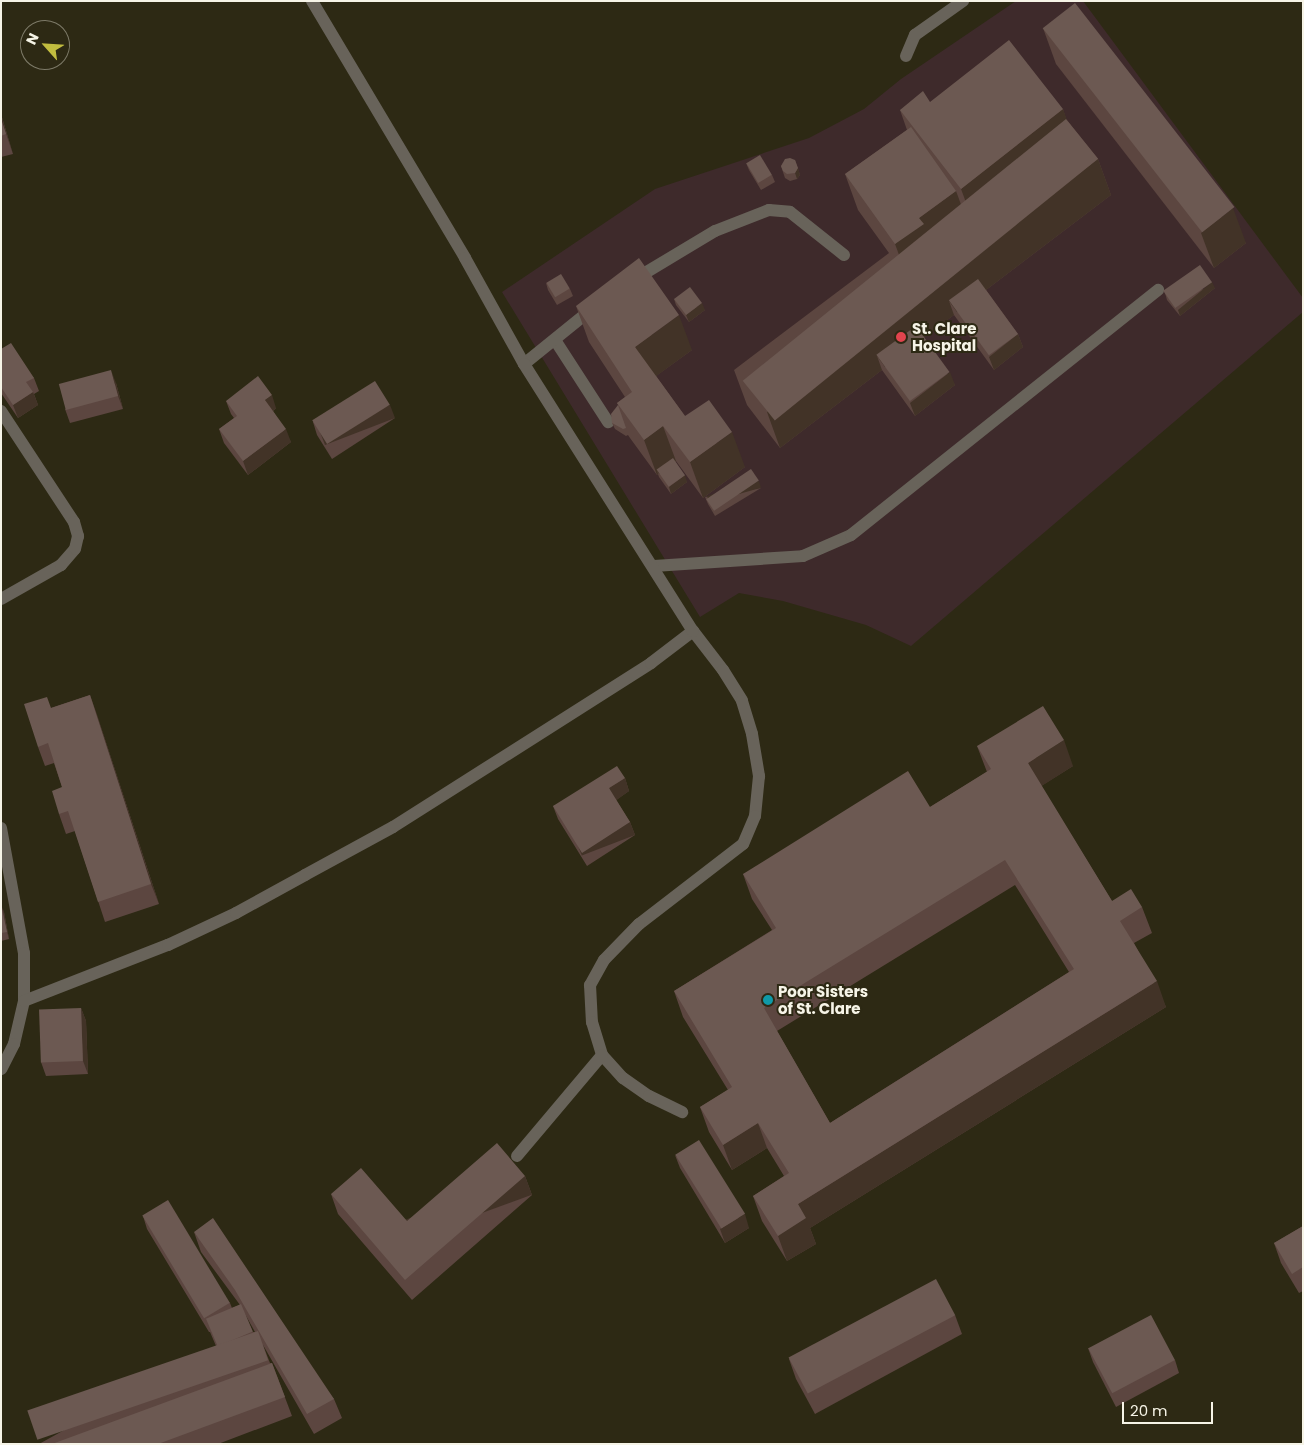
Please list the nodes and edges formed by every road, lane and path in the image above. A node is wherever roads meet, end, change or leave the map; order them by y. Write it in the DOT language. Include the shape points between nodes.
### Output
graph roads {
  1 [pos="312,1"];
  2 [pos="963,1"];
  3 [pos="906,56"];
  4 [pos="844,255"];
  5 [pos="625,285"];
  6 [pos="1158,290"];
  7 [pos="604,300"];
  8 [pos="554,340"];
  9 [pos="524,364"];
  10 [pos="1,411"];
  11 [pos="608,422"];
  12 [pos="654,566"];
  13 [pos="1,599"];
  14 [pos="693,631"];
  15 [pos="1,828"];
  16 [pos="24,1001"];
  17 [pos="602,1055"];
  18 [pos="1,1069"];
  19 [pos="682,1112"];
  20 [pos="517,1156"];
  1 -- 9 [label="street" via="466,258"];
  2 -- 3 [label="street" via="915,34"];
  4 -- 5 [label="street" via="790,212 769,210 746,217 690,245"];
  6 -- 12 [label="street" via="851,536 803,556"];
  7 -- 8 [label="street"];
  8 -- 9 [label="street"];
  8 -- 11 [label="street"];
  9 -- 12 [label="street"];
  10 -- 13 [label="street" via="74,522 78,536 75,549 60,565"];
  12 -- 14 [label="street"];
  14 -- 16 [label="street" via="651,663 393,827 305,876 168,945"];
  14 -- 17 [label="street" via="724,670 742,701 752,734 758,776 755,816 743,844 639,924 604,960 590,985 592,1022"];
  15 -- 16 [label="street" via="24,953"];
  16 -- 18 [label="street" via="14,1044"];
  17 -- 19 [label="street" via="623,1078 649,1096"];
  17 -- 20 [label="street"];
}
